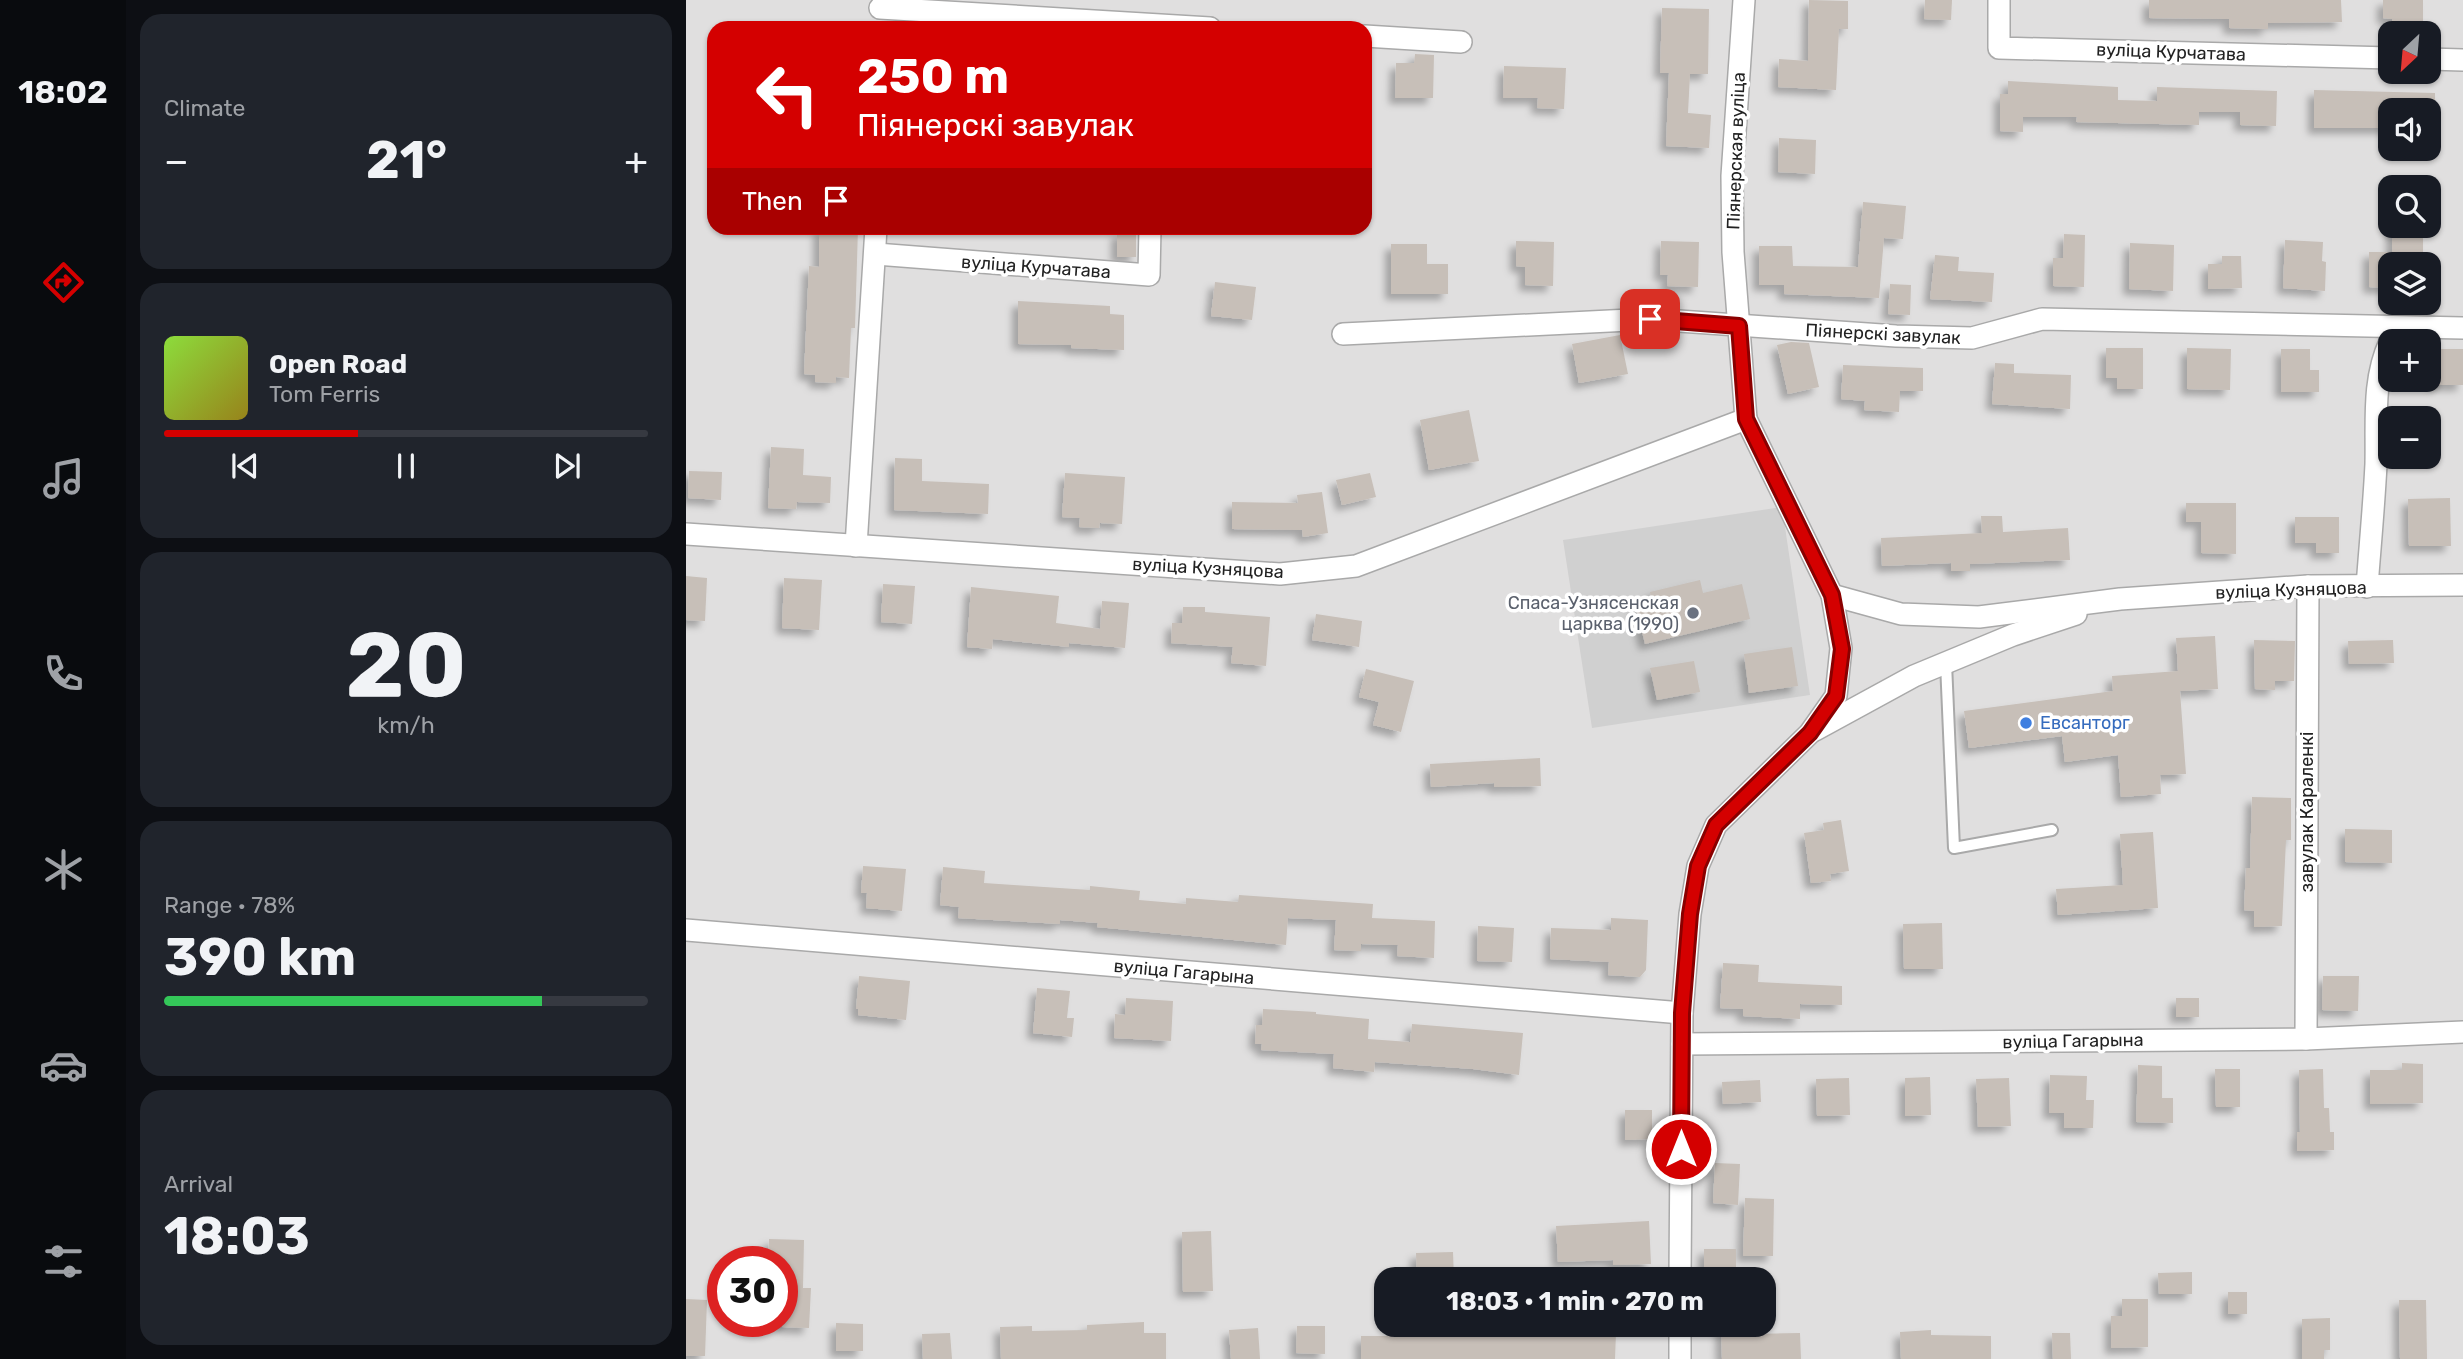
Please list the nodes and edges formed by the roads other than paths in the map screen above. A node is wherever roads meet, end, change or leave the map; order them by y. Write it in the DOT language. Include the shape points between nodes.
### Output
graph roads {
  1 [pos="1744,0"];
  2 [pos="2000,0"];
  3 [pos="880,12"];
  4 [pos="1046,21"];
  5 [pos="1372,36"];
  6 [pos="1461,42"];
  7 [pos="2378,58"];
  8 [pos="2441,59"];
  9 [pos="2463,60"];
  10 [pos="876,235"];
  11 [pos="1150,235"];
  12 [pos="876,254"];
  13 [pos="1739,326"];
  14 [pos="2463,328"];
  15 [pos="2441,331"];
  16 [pos="1343,334"];
  17 [pos="2378,336"];
  18 [pos="2378,387"];
  19 [pos="1746,419"];
  20 [pos="686,534"];
  21 [pos="856,546"];
  22 [pos="2463,585"];
  23 [pos="2308,586"];
  24 [pos="2367,587"];
  25 [pos="1832,595"];
  26 [pos="2120,599"];
  27 [pos="1946,663"];
  28 [pos="1810,733"];
  29 [pos="2052,831"];
  30 [pos="686,930"];
  31 [pos="1682,1013"];
  32 [pos="2463,1032"];
  33 [pos="2306,1038"];
  34 [pos="1682,1044"];
  35 [pos="1680,1267"];
  36 [pos="1680,1337"];
  37 [pos="1680,1359"];
  1 -- 13 [label="street, Піянерская вуліца" via="1732,176"];
  2 -- 7 [label="street, вуліца Курчатава" via="1999,48"];
  3 -- 4 [label="street"];
  5 -- 6 [label="street"];
  8 -- 9 [label="street"];
  10 -- 12 [label="street"];
  11 -- 12 [label="street, вуліца Курчатава" via="1149,275"];
  12 -- 21 [label="street"];
  13 -- 16 [label="street, Піянерскі завулак" via="1650,319"];
  13 -- 17 [label="street, Піянерскі завулак" via="1972,338 2042,319"];
  13 -- 19 [label="street, Піянерская вуліца"];
  14 -- 15 [label="street, Піянерскі завулак"];
  18 -- 24 [label="street"];
  19 -- 21 [label="street, вуліца Кузняцова" via="1356,566 1280,574"];
  19 -- 25 [label="street, Піянерская вуліца"];
  20 -- 21 [label="street, вуліца Кузняцова"];
  22 -- 24 [label="street, вуліца Кузняцова"];
  23 -- 24 [label="street, вуліца Кузняцова"];
  23 -- 26 [label="street, вуліца Кузняцова"];
  23 -- 33 [label="street, завулак Караленкі"];
  25 -- 26 [label="street, вуліца Кузняцова" via="1901,614 1979,617"];
  25 -- 28 [label="street, Піянерская вуліца" via="1842,649 1836,696"];
  26 -- 27 [label="street, вуліца Кузняцова"];
  27 -- 28 [label="street, вуліца Кузняцова" via="1913,676"];
  27 -- 29 [label="lane" via="1954,848"];
  28 -- 31 [label="street, Піянерская вуліца" via="1716,825 1698,866"];
  30 -- 31 [label="street, вуліца Гагарына"];
  31 -- 34 [label="street, Піянерская вуліца"];
  32 -- 33 [label="street, вуліца Гагарына"];
  33 -- 34 [label="street, вуліца Гагарына"];
  34 -- 35 [label="street, Піянерская вуліца"];
  36 -- 37 [label="street"];
}
